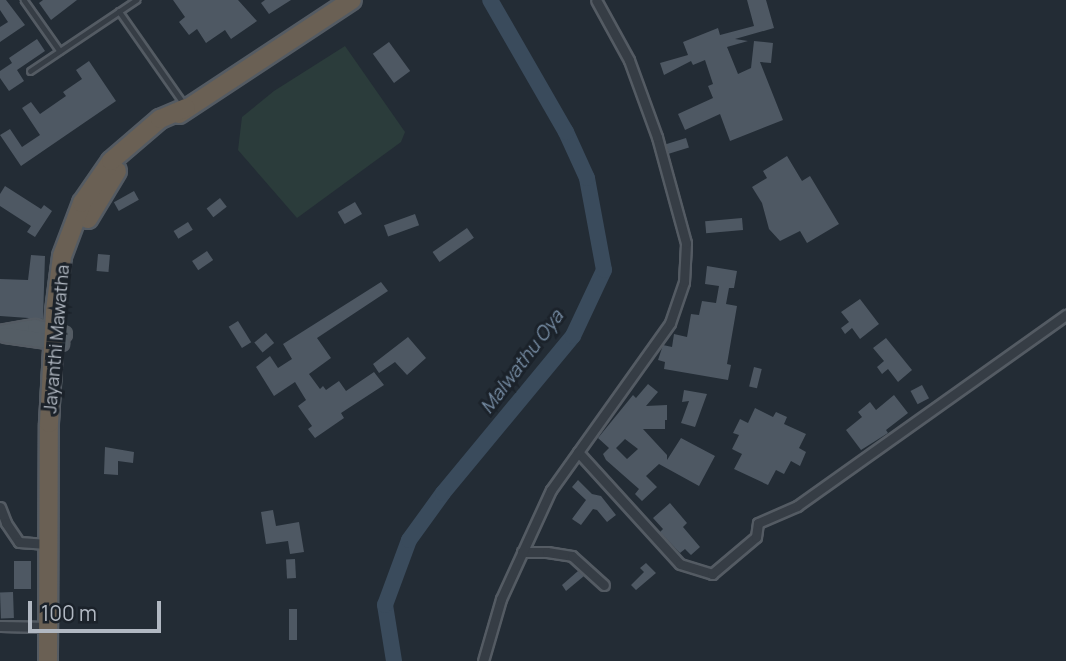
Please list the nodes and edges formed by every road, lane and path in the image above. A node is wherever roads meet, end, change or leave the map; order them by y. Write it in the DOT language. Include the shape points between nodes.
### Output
graph roads {
  1 [pos="24,0"];
  2 [pos="136,0"];
  3 [pos="352,0"];
  4 [pos="596,0"];
  5 [pos="119,12"];
  6 [pos="60,51"];
  7 [pos="30,71"];
  8 [pos="186,108"];
  9 [pos="55,311"];
  10 [pos="1066,315"];
  11 [pos="0,333"];
  12 [pos="34,334"];
  13 [pos="58,338"];
  14 [pos="51,366"];
  15 [pos="578,452"];
  16 [pos="50,456"];
  17 [pos="0,508"];
  18 [pos="47,544"];
  19 [pos="522,552"];
  20 [pos="604,585"];
  21 [pos="0,626"];
  22 [pos="48,627"];
  23 [pos="48,661"];
  24 [pos="483,661"];
  1 -- 6 [label="lane"];
  2 -- 5 [label="lane"];
  3 -- 8 [label="highway, Jayanthi Mawatha"];
  4 -- 15 [label="street" via="629,60 657,137 685,243 684,282 670,323"];
  5 -- 6 [label="lane"];
  5 -- 8 [label="lane"];
  6 -- 7 [label="lane"];
  8 -- 9 [label="highway, Jayanthi Mawatha" via="160,118 141,133 92,186 62,256"];
  8 -- 13 [label="highway, Jayanthi Mawatha" via="130,158 95,205 78,239"];
  9 -- 12 [label="main road"];
  9 -- 13 [label="highway, Jayanthi Mawatha"];
  10 -- 15 [label="street" via="797,506 758,523 756,537 712,574 680,564"];
  11 -- 12 [label="main road"];
  12 -- 13 [label="main road"];
  12 -- 14 [label="main road"];
  13 -- 14 [label="highway, Jayanthi Mawatha"];
  13 -- 16 [label="highway, Jayanthi Mawatha" via="57,422"];
  14 -- 16 [label="highway, Jayanthi Mawatha"];
  15 -- 19 [label="street" via="551,490"];
  16 -- 18 [label="highway, Jayanthi Mawatha"];
  17 -- 18 [label="street" via="19,542"];
  18 -- 22 [label="highway, Jayanthi Mawatha"];
  19 -- 20 [label="street" via="572,556"];
  19 -- 24 [label="street" via="500,599"];
  21 -- 22 [label="street"];
  22 -- 23 [label="highway, Jayanthi Mawatha"];
}
